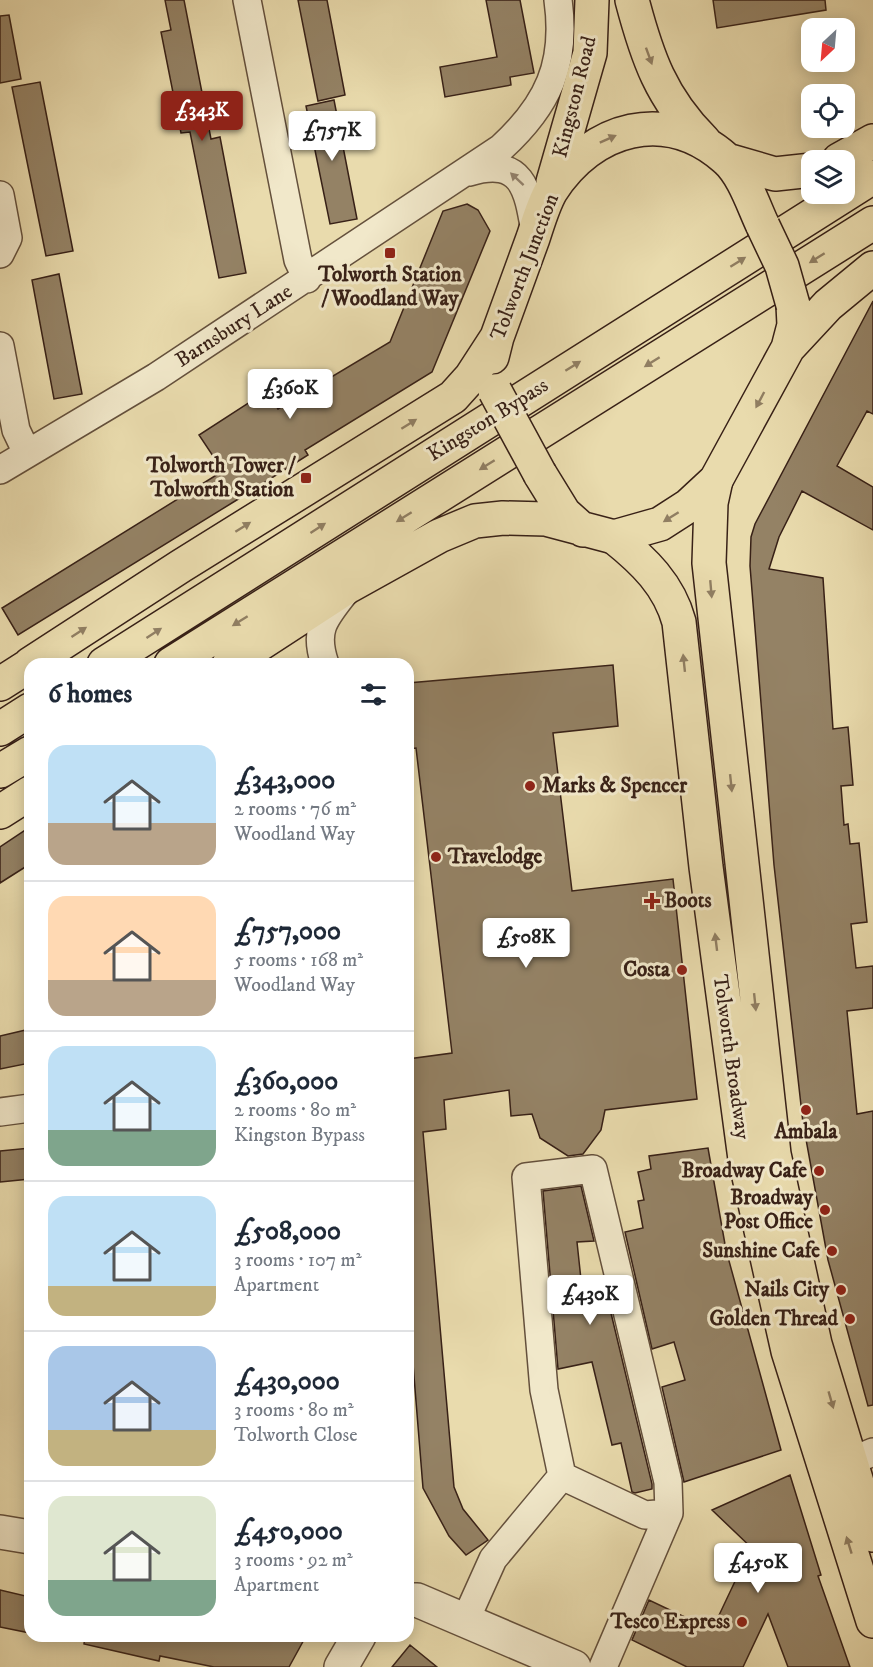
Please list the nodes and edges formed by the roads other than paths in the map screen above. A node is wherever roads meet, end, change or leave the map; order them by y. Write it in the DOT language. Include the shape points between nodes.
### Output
graph roads {
  1 [pos="247,0"];
  2 [pos="558,0"];
  3 [pos="592,0"];
  4 [pos="632,0"];
  5 [pos="873,141"];
  6 [pos="855,151"];
  7 [pos="719,154"];
  8 [pos="801,171"];
  9 [pos="462,174"];
  10 [pos="873,177"];
  11 [pos="550,192"];
  12 [pos="0,195"];
  13 [pos="873,223"];
  14 [pos="535,232"];
  15 [pos="0,254"];
  16 [pos="873,268"];
  17 [pos="307,279"];
  18 [pos="496,337"];
  19 [pos="0,346"];
  20 [pos="788,348"];
  21 [pos="27,453"];
  22 [pos="0,470"];
  23 [pos="716,480"];
  24 [pos="583,530"];
  25 [pos="614,537"];
  26 [pos="349,586"];
  27 [pos="41,658"];
  28 [pos="113,658"];
  29 [pos="181,658"];
  30 [pos="238,658"];
  31 [pos="323,658"];
  32 [pos="24,669"];
  33 [pos="0,684"];
  34 [pos="24,714"];
  35 [pos="0,729"];
  36 [pos="24,757"];
  37 [pos="0,771"];
  38 [pos="24,797"];
  39 [pos="0,812"];
  40 [pos="24,1109"];
  41 [pos="0,1112"];
  42 [pos="861,1457"];
  43 [pos="562,1476"];
  44 [pos="669,1514"];
  45 [pos="0,1532"];
  46 [pos="873,1535"];
  47 [pos="24,1536"];
  48 [pos="414,1600"];
  49 [pos="466,1619"];
  50 [pos="873,1621"];
  51 [pos="356,1642"];
  52 [pos="341,1667"];
  53 [pos="574,1667"];
  54 [pos="603,1667"];
  1 -- 17 [label="street" via="298,260"];
  2 -- 9 [label="street, Barnsbury Lane" via="561,52 536,112 501,148"];
  3 -- 11 [label="main road, Kingston Road" via="590,53"];
  4 -- 7 [label="main road, one-way" via="660,86 671,105"];
  5 -- 6 [label="main road"];
  7 -- 8 [label="main road" via="775,174"];
  11 -- 7 [label="main road, Tolworth Junction, one-way" via="592,147 626,131 672,130"];
  7 -- 20 [label="main road, Tolworth Junction, bridge" via="740,178 782,266 793,305 794,325"];
  14 -- 9 [label="street, Barnsbury Lane, one-way" via="526,189 514,174 492,167"];
  9 -- 17 [label="street, Barnsbury Lane"];
  28 -- 10 [label="main road, Kingston Bypass, one-way"];
  11 -- 14 [label="main road, Tolworth Junction"];
  12 -- 15 [label="street" via="8,238"];
  13 -- 29 [label="main road, Kingston Bypass, one-way"];
  14 -- 18 [label="main road, Tolworth Junction"];
  16 -- 20 [label="main road" via="828,305"];
  17 -- 21 [label="street, Barnsbury Lane"];
  18 -- 24 [label="main road, Tolworth Junction, bridge" via="491,377 495,391 564,513"];
  27 -- 18 [label="main road, one-way" via="453,397"];
  19 -- 21 [label="street" via="16,430"];
  20 -- 23 [label="main road, Tolworth Junction, one-way"];
  21 -- 22 [label="street, Barnsbury Lane"];
  23 -- 25 [label="main road, Tolworth Junction, one-way" via="688,506 660,524"];
  23 -- 42 [label="main road, Tolworth Broadway, one-way" via="711,503 709,563 774,1154 815,1344"];
  24 -- 25 [label="main road, Tolworth Junction"];
  24 -- 26 [label="main road" via="546,519 475,521 439,536"];
  50 -- 25 [label="main road, Tolworth Broadway, one-way" via="788,1351 746,1159 709,889 679,622 674,604 654,572"];
  26 -- 30 [label="main road"];
  26 -- 31 [label="street" via="320,631 318,646"];
  32 -- 33 [label="main road"];
  34 -- 35 [label="main road"];
  36 -- 37 [label="main road"];
  38 -- 39 [label="main road"];
  40 -- 41 [label="street"];
  42 -- 46 [label="main road, Tolworth Broadway"];
  43 -- 44 [label="street" via="645,1515"];
  43 -- 44 [label="street" via="544,1390 526,1177 593,1169 660,1440"];
  43 -- 49 [label="street" via="493,1559"];
  44 -- 54 [label="street"];
  45 -- 47 [label="street"];
  48 -- 49 [label="street"];
  49 -- 53 [label="street"];
  51 -- 52 [label="street"];
}
